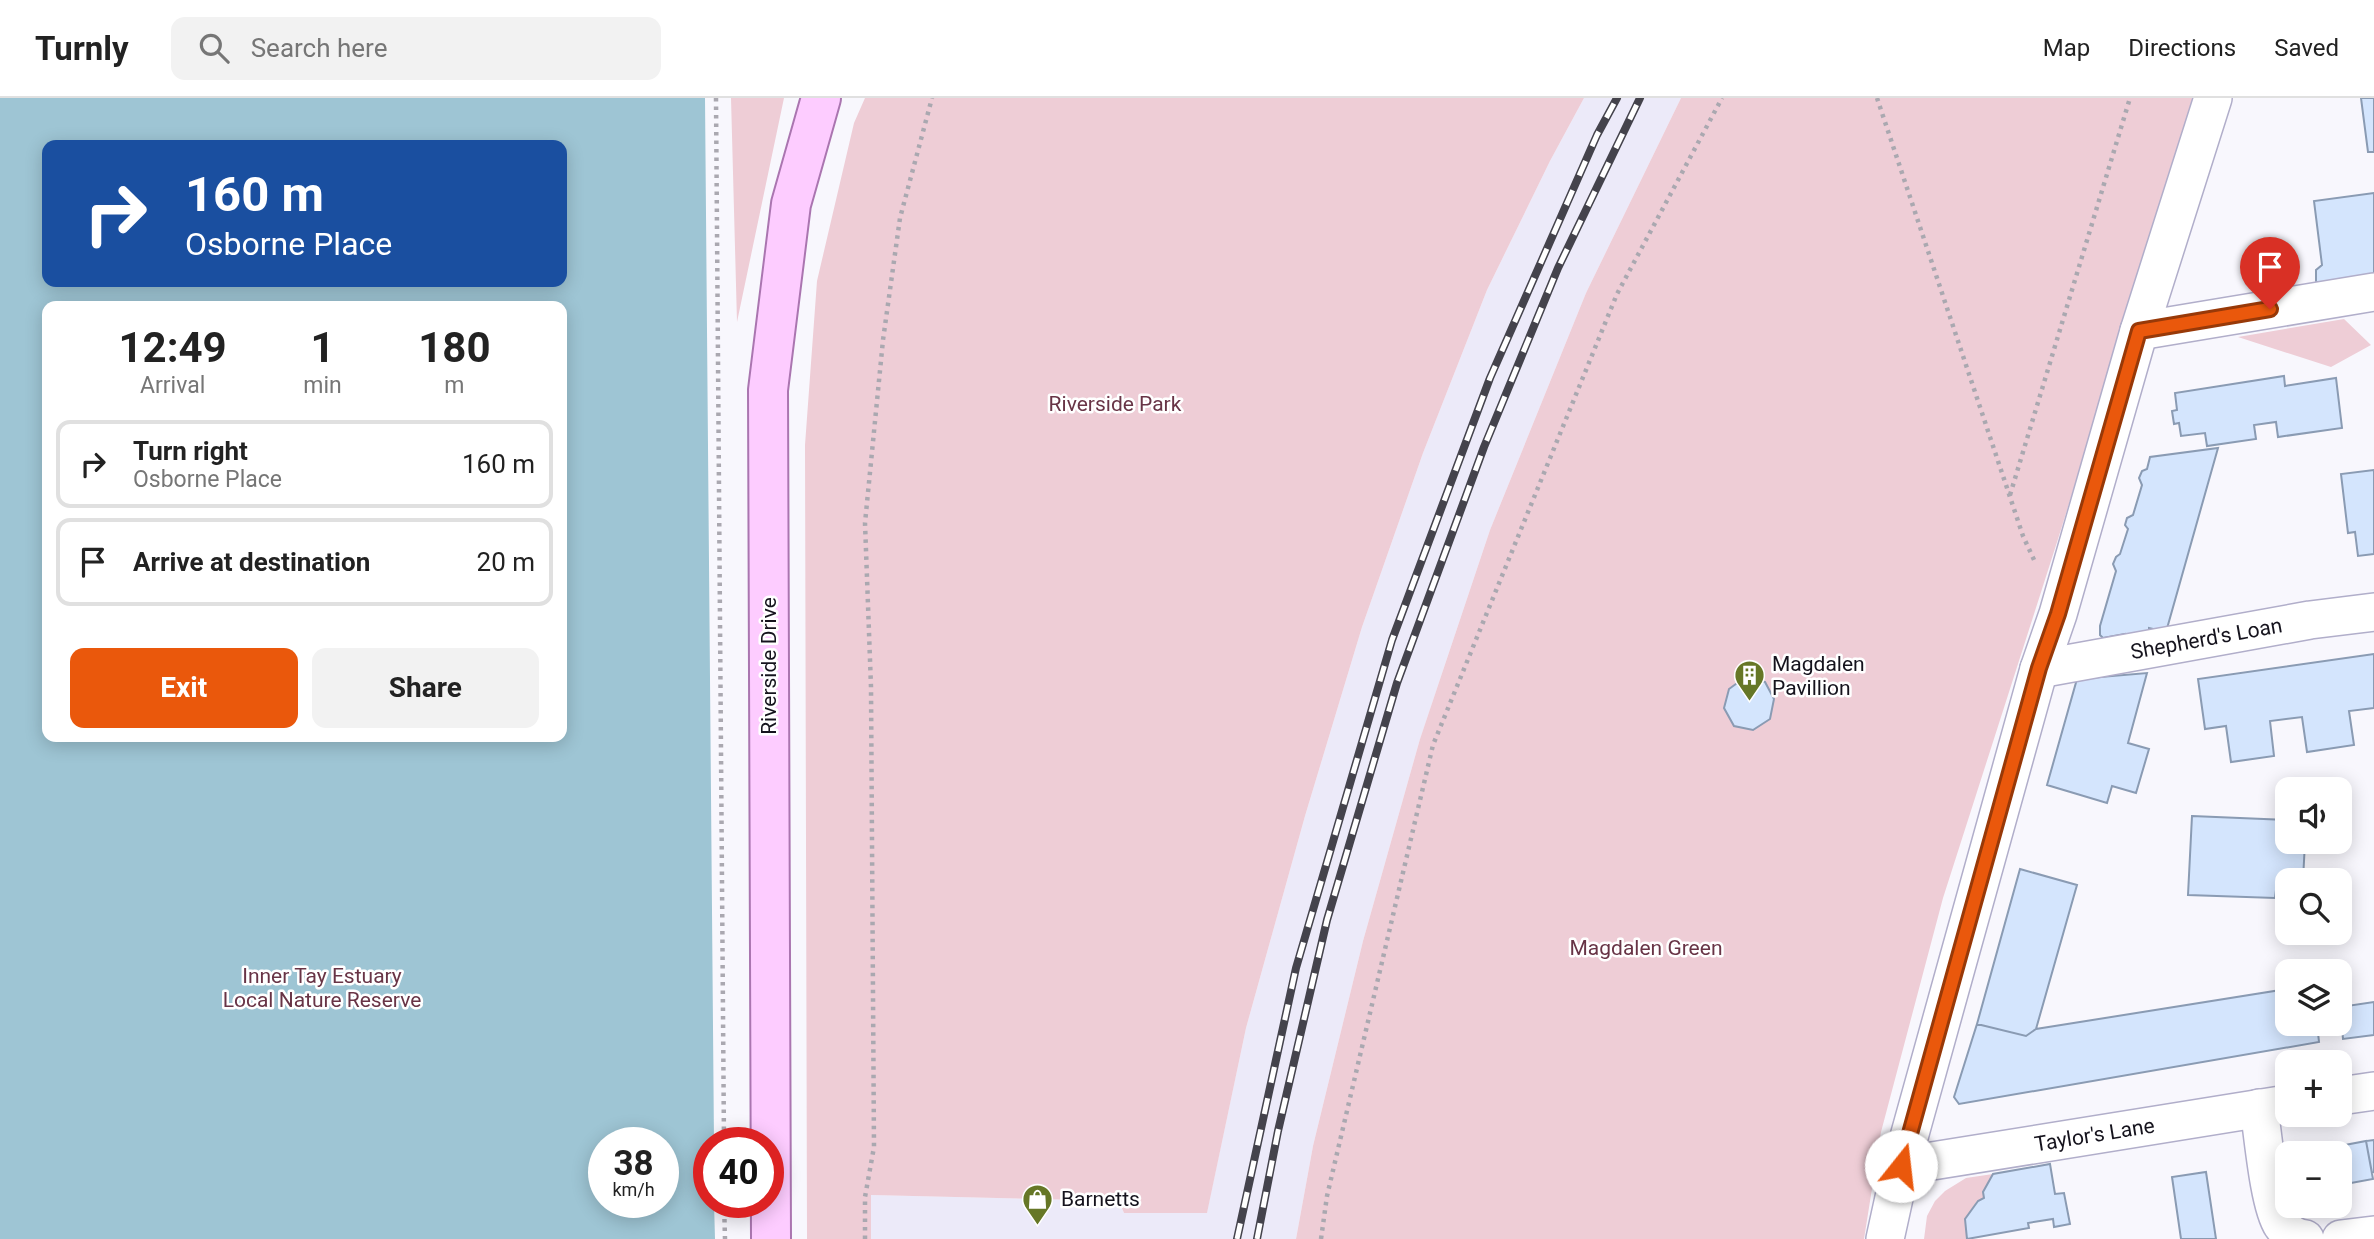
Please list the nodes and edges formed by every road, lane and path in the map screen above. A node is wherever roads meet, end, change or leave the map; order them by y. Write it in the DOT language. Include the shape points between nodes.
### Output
graph roads {
  1 [pos="716,98"];
  2 [pos="821,98"];
  3 [pos="932,98"];
  4 [pos="1722,98"];
  5 [pos="1877,98"];
  6 [pos="2130,98"];
  7 [pos="2213,98"];
  8 [pos="2374,292"];
  9 [pos="2139,331"];
  10 [pos="2010,495"];
  11 [pos="2374,612"];
  12 [pos="2058,614"];
  13 [pos="2039,668"];
  14 [pos="2374,1091"];
  15 [pos="2352,1094"];
  16 [pos="2273,1106"];
  17 [pos="724,1127"];
  18 [pos="1901,1166"];
  19 [pos="724,1218"];
  20 [pos="2374,1235"];
  21 [pos="725,1239"];
  22 [pos="771,1239"];
  23 [pos="865,1239"];
  24 [pos="1321,1239"];
  25 [pos="1885,1239"];
  26 [pos="2305,1239"];
  27 [pos="2341,1239"];
  1 -- 17 [label="path"];
  2 -- 22 [label="main road, Riverside Drive" via="791,204 768,390"];
  3 -- 23 [label="path" via="900,218 865,523 871,687 874,1147 864,1197"];
  4 -- 24 [label="path" via="1617,294 1433,745 1327,1196"];
  5 -- 10 [label="path"];
  6 -- 10 [label="path"];
  7 -- 9 [label="street"];
  8 -- 9 [label="street"];
  9 -- 12 [label="street"];
  10 -- 12 [label="path"];
  11 -- 13 [label="street, Shepherd's Loan"];
  12 -- 13 [label="street"];
  13 -- 18 [label="street"];
  14 -- 15 [label="street"];
  16 -- 18 [label="street, Taylor's Lane"];
  16 -- 26 [label="street" via="2275,1209 2283,1226 2295,1238"];
  18 -- 25 [label="street"];
  19 -- 21 [label="path"];
  20 -- 27 [label="street"];
}
